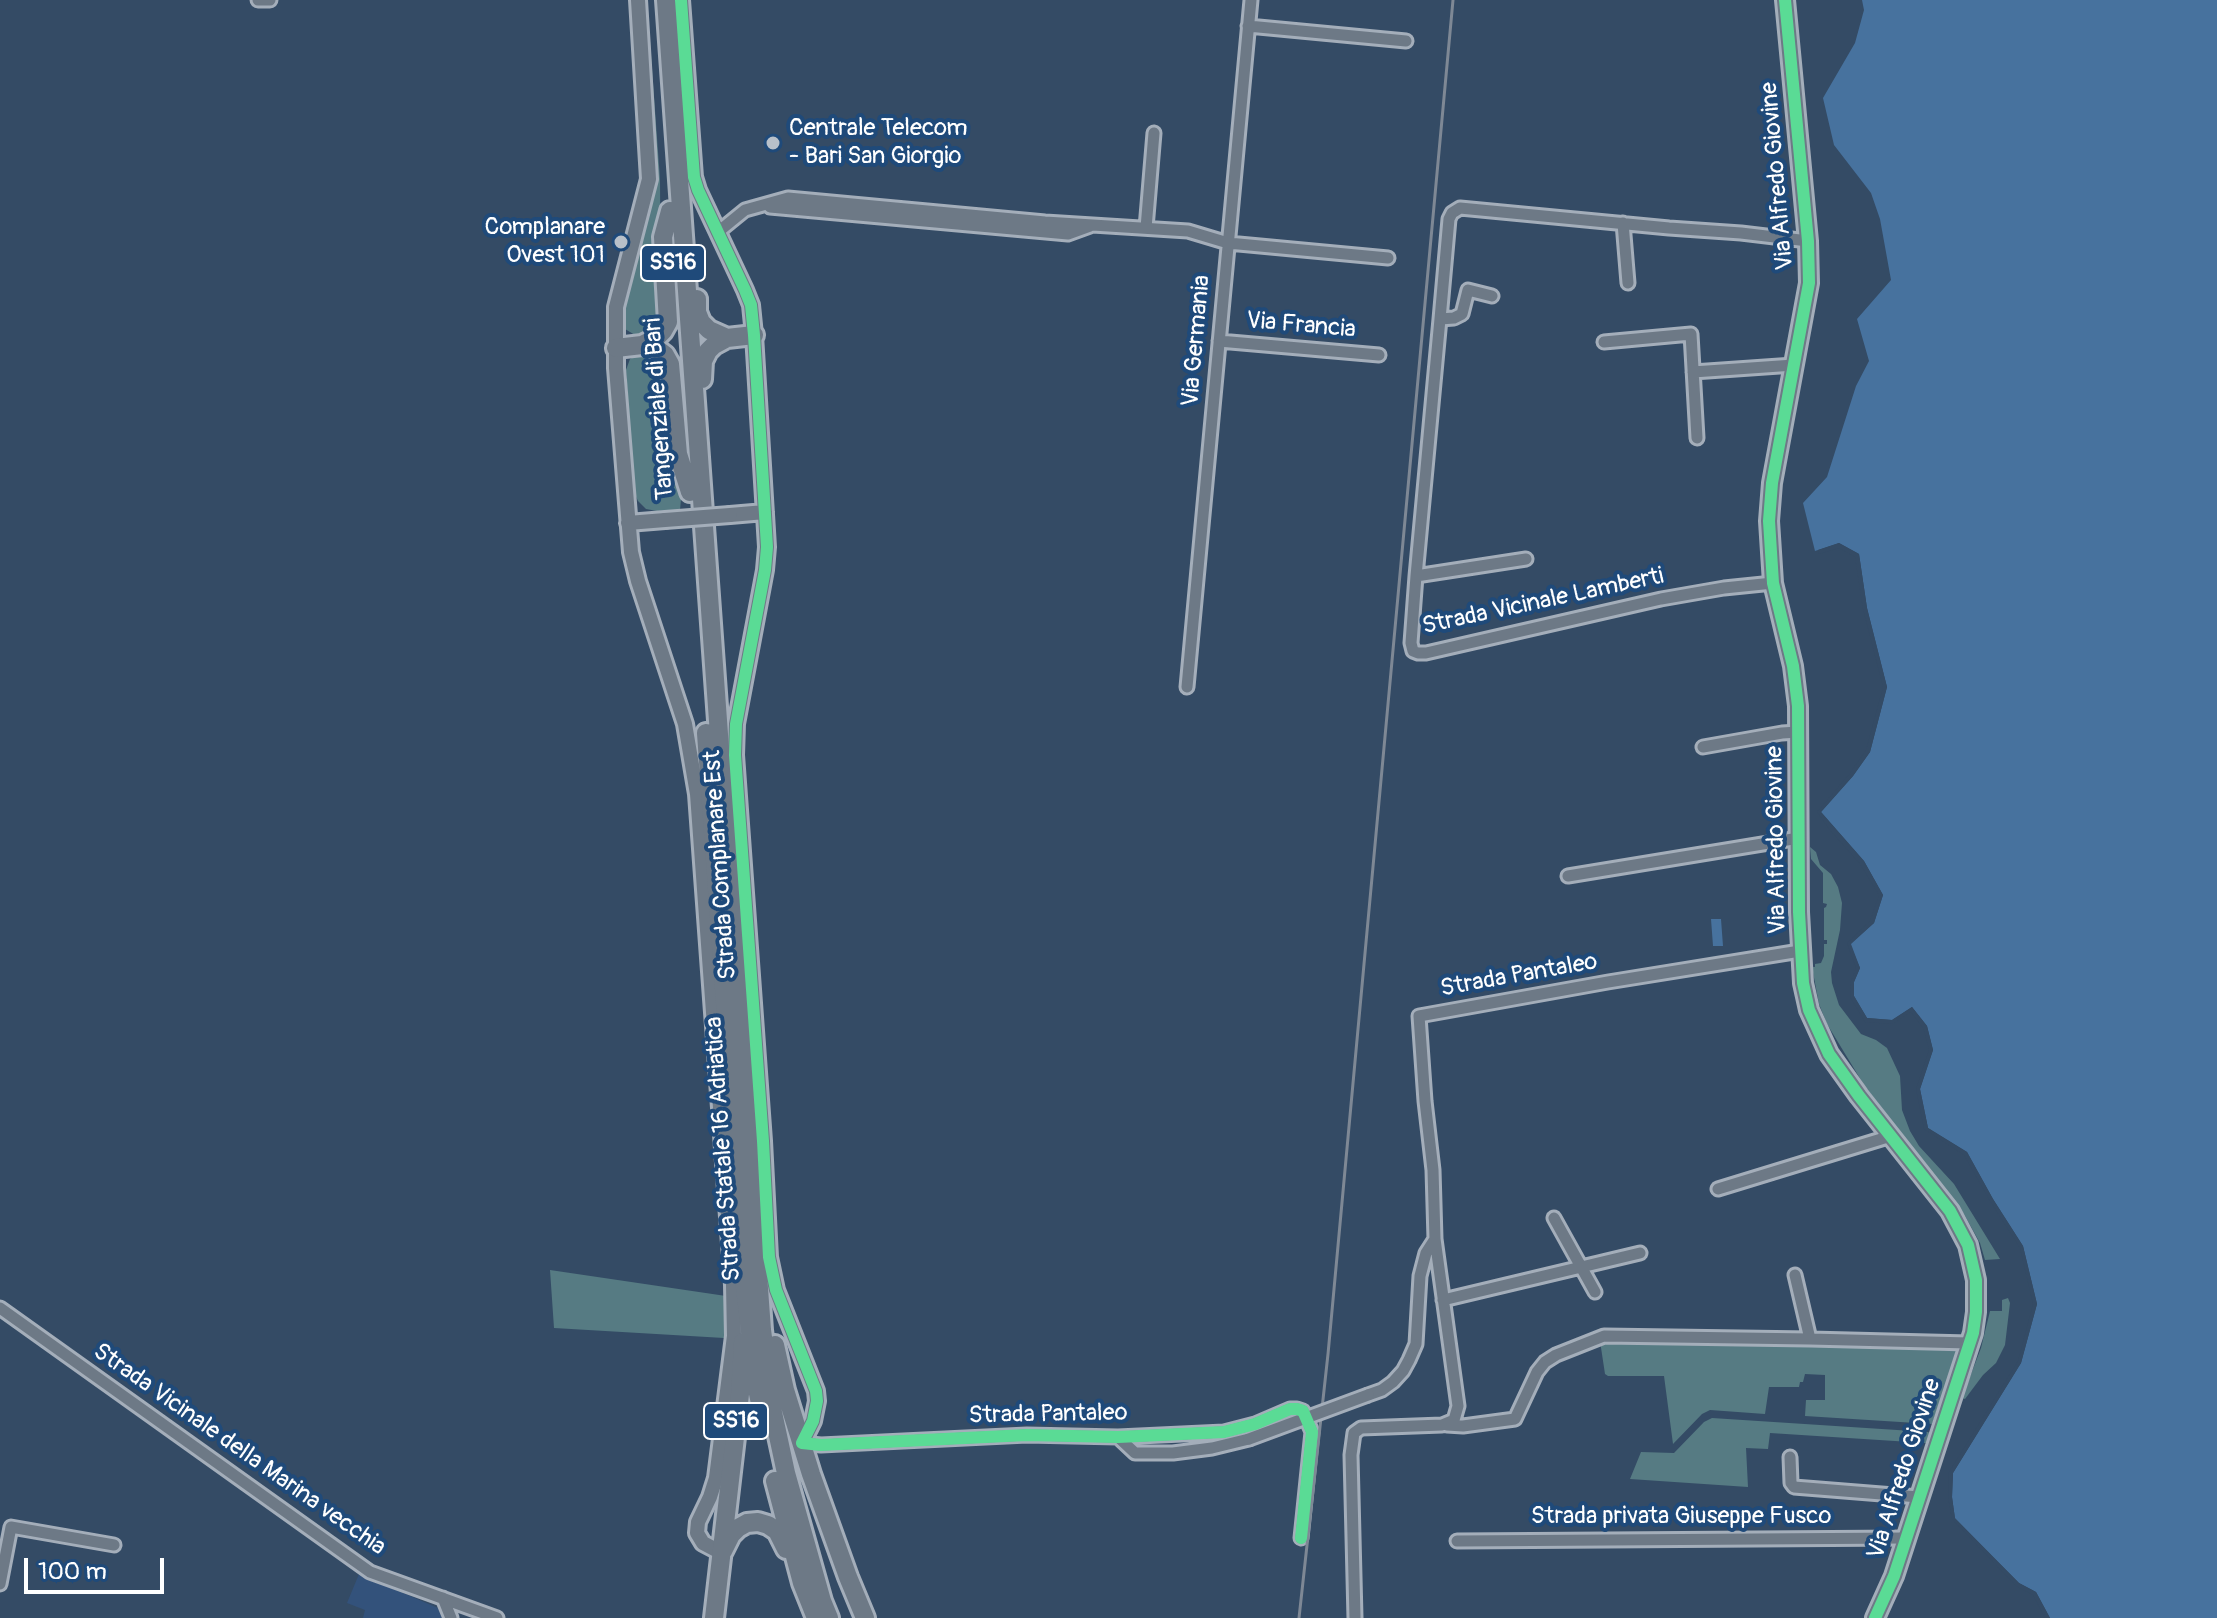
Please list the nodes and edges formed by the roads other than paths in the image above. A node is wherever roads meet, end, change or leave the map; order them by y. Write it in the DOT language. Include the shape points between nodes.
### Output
graph roads {
  1 [pos="258,0"];
  2 [pos="270,0"];
  3 [pos="638,0"];
  4 [pos="654,0"];
  5 [pos="666,0"];
  6 [pos="681,0"];
  7 [pos="1251,0"];
  8 [pos="1785,0"];
  9 [pos="1248,26"];
  10 [pos="1406,41"];
  11 [pos="1154,133"];
  12 [pos="675,208"];
  13 [pos="1623,223"];
  14 [pos="1146,228"];
  15 [pos="718,232"];
  16 [pos="1808,241"];
  17 [pos="1228,243"];
  18 [pos="1388,258"];
  19 [pos="1628,283"];
  20 [pos="1492,296"];
  21 [pos="1440,319"];
  22 [pos="754,335"];
  23 [pos="727,338"];
  24 [pos="1219,341"];
  25 [pos="1604,342"];
  26 [pos="642,345"];
  27 [pos="616,348"];
  28 [pos="1379,355"];
  29 [pos="1794,365"];
  30 [pos="1693,372"];
  31 [pos="1697,438"];
  32 [pos="696,491"];
  33 [pos="765,512"];
  34 [pos="628,523"];
  35 [pos="698,526"];
  36 [pos="1526,559"];
  37 [pos="1416,576"];
  38 [pos="1773,583"];
  39 [pos="1187,687"];
  40 [pos="1798,732"];
  41 [pos="1703,747"];
  42 [pos="1799,838"];
  43 [pos="1568,876"];
  44 [pos="1800,951"];
  45 [pos="1891,1136"];
  46 [pos="1718,1189"];
  47 [pos="1554,1218"];
  48 [pos="1435,1239"];
  49 [pos="1640,1253"];
  50 [pos="1581,1268"];
  51 [pos="1795,1275"];
  52 [pos="752,1286"];
  53 [pos="1595,1292"];
  54 [pos="1443,1300"];
  55 [pos="0,1308"];
  56 [pos="1810,1339"];
  57 [pos="1969,1343"];
  58 [pos="1442,1425"];
  59 [pos="1118,1437"];
  60 [pos="802,1443"];
  61 [pos="1790,1457"];
  62 [pos="1919,1497"];
  63 [pos="824,1506"];
  64 [pos="1301,1538"];
  65 [pos="1906,1538"];
  66 [pos="811,1540"];
  67 [pos="1457,1541"];
  68 [pos="114,1545"];
  69 [pos="837,1548"];
  70 [pos="722,1553"];
  71 [pos="802,1583"];
  72 [pos="0,1584"];
  73 [pos="443,1598"];
  74 [pos="472,1609"];
  75 [pos="452,1618"];
  76 [pos="497,1618"];
  77 [pos="714,1618"];
  78 [pos="816,1618"];
  79 [pos="829,1618"];
  80 [pos="865,1618"];
  81 [pos="1355,1618"];
  82 [pos="1875,1618"];
  1 -- 2 [label="street"];
  3 -- 27 [label="street" via="649,179 616,307"];
  4 -- 12 [label="highway, Tangenziale di Bari / SS16"];
  5 -- 12 [label="highway, Tangenziale di Bari / SS16"];
  6 -- 15 [label="street, Strada Complanare Est" via="694,177"];
  7 -- 9 [label="street, Via Germania"];
  8 -- 16 [label="main road, Via Alfredo Giovine"];
  9 -- 10 [label="street"];
  9 -- 17 [label="street, Via Germania"];
  11 -- 14 [label="street"];
  12 -- 23 [label="highway" via="692,231 701,322"];
  12 -- 26 [label="highway" via="663,237 668,322 656,338"];
  12 -- 32 [label="highway, Tangenziale di Bari / SS16"];
  13 -- 16 [label="street, Strada Vicinale Lamberti"];
  13 -- 19 [label="street"];
  13 -- 21 [label="street, Strada Vicinale Lamberti" via="1455,209 1449,219"];
  14 -- 15 [label="street" via="788,198 753,206"];
  14 -- 17 [label="street" via="1188,231"];
  15 -- 22 [label="street, Strada Complanare Est" via="751,305"];
  16 -- 29 [label="main road, Via Alfredo Giovine" via="1809,283"];
  17 -- 18 [label="street"];
  17 -- 24 [label="street, Via Germania"];
  20 -- 21 [label="street" via="1468,290 1462,314"];
  21 -- 37 [label="street, Strada Vicinale Lamberti"];
  22 -- 23 [label="highway"];
  22 -- 33 [label="street, Strada Complanare Est"];
  23 -- 32 [label="highway" via="703,361 707,454"];
  24 -- 28 [label="street, Via Francia"];
  24 -- 39 [label="street, Via Germania"];
  25 -- 30 [label="street" via="1691,334"];
  26 -- 27 [label="highway"];
  26 -- 32 [label="highway" via="657,349 670,364 678,454"];
  27 -- 34 [label="street"];
  29 -- 30 [label="street"];
  29 -- 38 [label="main road, Via Alfredo Giovine" via="1772,483"];
  30 -- 31 [label="street"];
  32 -- 35 [label="highway, Tangenziale di Bari / SS16"];
  33 -- 34 [label="street, bridge"];
  33 -- 60 [label="street, Strada Complanare Est" via="765,570 735,755 769,1257 817,1401"];
  34 -- 70 [label="street" via="638,581 685,724 697,794 734,1336 716,1478 697,1533 703,1543"];
  35 -- 52 [label="highway, Strada Statale 16 Adriatica / SS16"];
  36 -- 37 [label="street"];
  37 -- 38 [label="street, Strada Vicinale Lamberti" via="1411,643 1418,653 1639,603"];
  38 -- 40 [label="main road, Via Alfredo Giovine" via="1793,666"];
  40 -- 41 [label="street"];
  40 -- 42 [label="main road, Via Alfredo Giovine"];
  42 -- 43 [label="street"];
  42 -- 44 [label="main road, Via Alfredo Giovine"];
  44 -- 45 [label="main road, Via Alfredo Giovine" via="1806,996 1821,1038"];
  44 -- 48 [label="street, Strada Pantaleo" via="1419,1016"];
  45 -- 46 [label="street"];
  45 -- 57 [label="main road, Via Alfredo Giovine" via="1950,1211 1968,1245 1977,1295"];
  47 -- 50 [label="street"];
  48 -- 54 [label="street, Strada Pantaleo"];
  48 -- 59 [label="street, Strada Pantaleo, bridge" via="1420,1276 1416,1344 1403,1371 1382,1390 1212,1448 1135,1453"];
  49 -- 50 [label="street"];
  50 -- 53 [label="street"];
  50 -- 54 [label="street"];
  51 -- 56 [label="street"];
  52 -- 60 [label="highway, SS16" via="768,1312"];
  52 -- 66 [label="highway, Strada Statale 16 Adriatica / SS16" via="786,1473"];
  52 -- 70 [label="highway, SS16"];
  52 -- 71 [label="highway, Strada Statale 16 Adriatica / SS16" via="756,1384"];
  54 -- 58 [label="street, Strada Pantaleo" via="1458,1406 1454,1420"];
  55 -- 73 [label="street, Strada Vicinale della Marina vecchia" via="370,1572"];
  56 -- 57 [label="street"];
  56 -- 58 [label="street" via="1604,1336 1545,1362 1515,1419"];
  57 -- 62 [label="main road, Via Alfredo Giovine"];
  58 -- 81 [label="street" via="1361,1428 1354,1433"];
  59 -- 60 [label="street, Strada Pantaleo"];
  59 -- 64 [label="street, Strada Pantaleo" via="1235,1431 1290,1409 1303,1411 1312,1432"];
  60 -- 63 [label="highway, SS16"];
  61 -- 62 [label="street" via="1794,1487"];
  62 -- 65 [label="main road, Via Alfredo Giovine"];
  63 -- 66 [label="highway" via="823,1520"];
  63 -- 69 [label="highway, SS16"];
  65 -- 67 [label="street, Strada privata Giuseppe Fusco"];
  65 -- 82 [label="main road, Via Alfredo Giovine"];
  66 -- 69 [label="highway" via="826,1535"];
  66 -- 79 [label="highway, Strada Statale 16 Adriatica / SS16"];
  68 -- 72 [label="street" via="11,1527"];
  69 -- 80 [label="highway, SS16"];
  70 -- 71 [label="highway, SS16" via="738,1528 747,1523 768,1525 783,1540"];
  70 -- 77 [label="highway, SS16"];
  71 -- 78 [label="highway, Strada Statale 16 Adriatica / SS16"];
  73 -- 74 [label="street, Strada Vicinale della Marina vecchia"];
  73 -- 75 [label="street"];
  74 -- 75 [label="street"];
  74 -- 76 [label="street, Strada Vicinale della Marina vecchia"];
}
